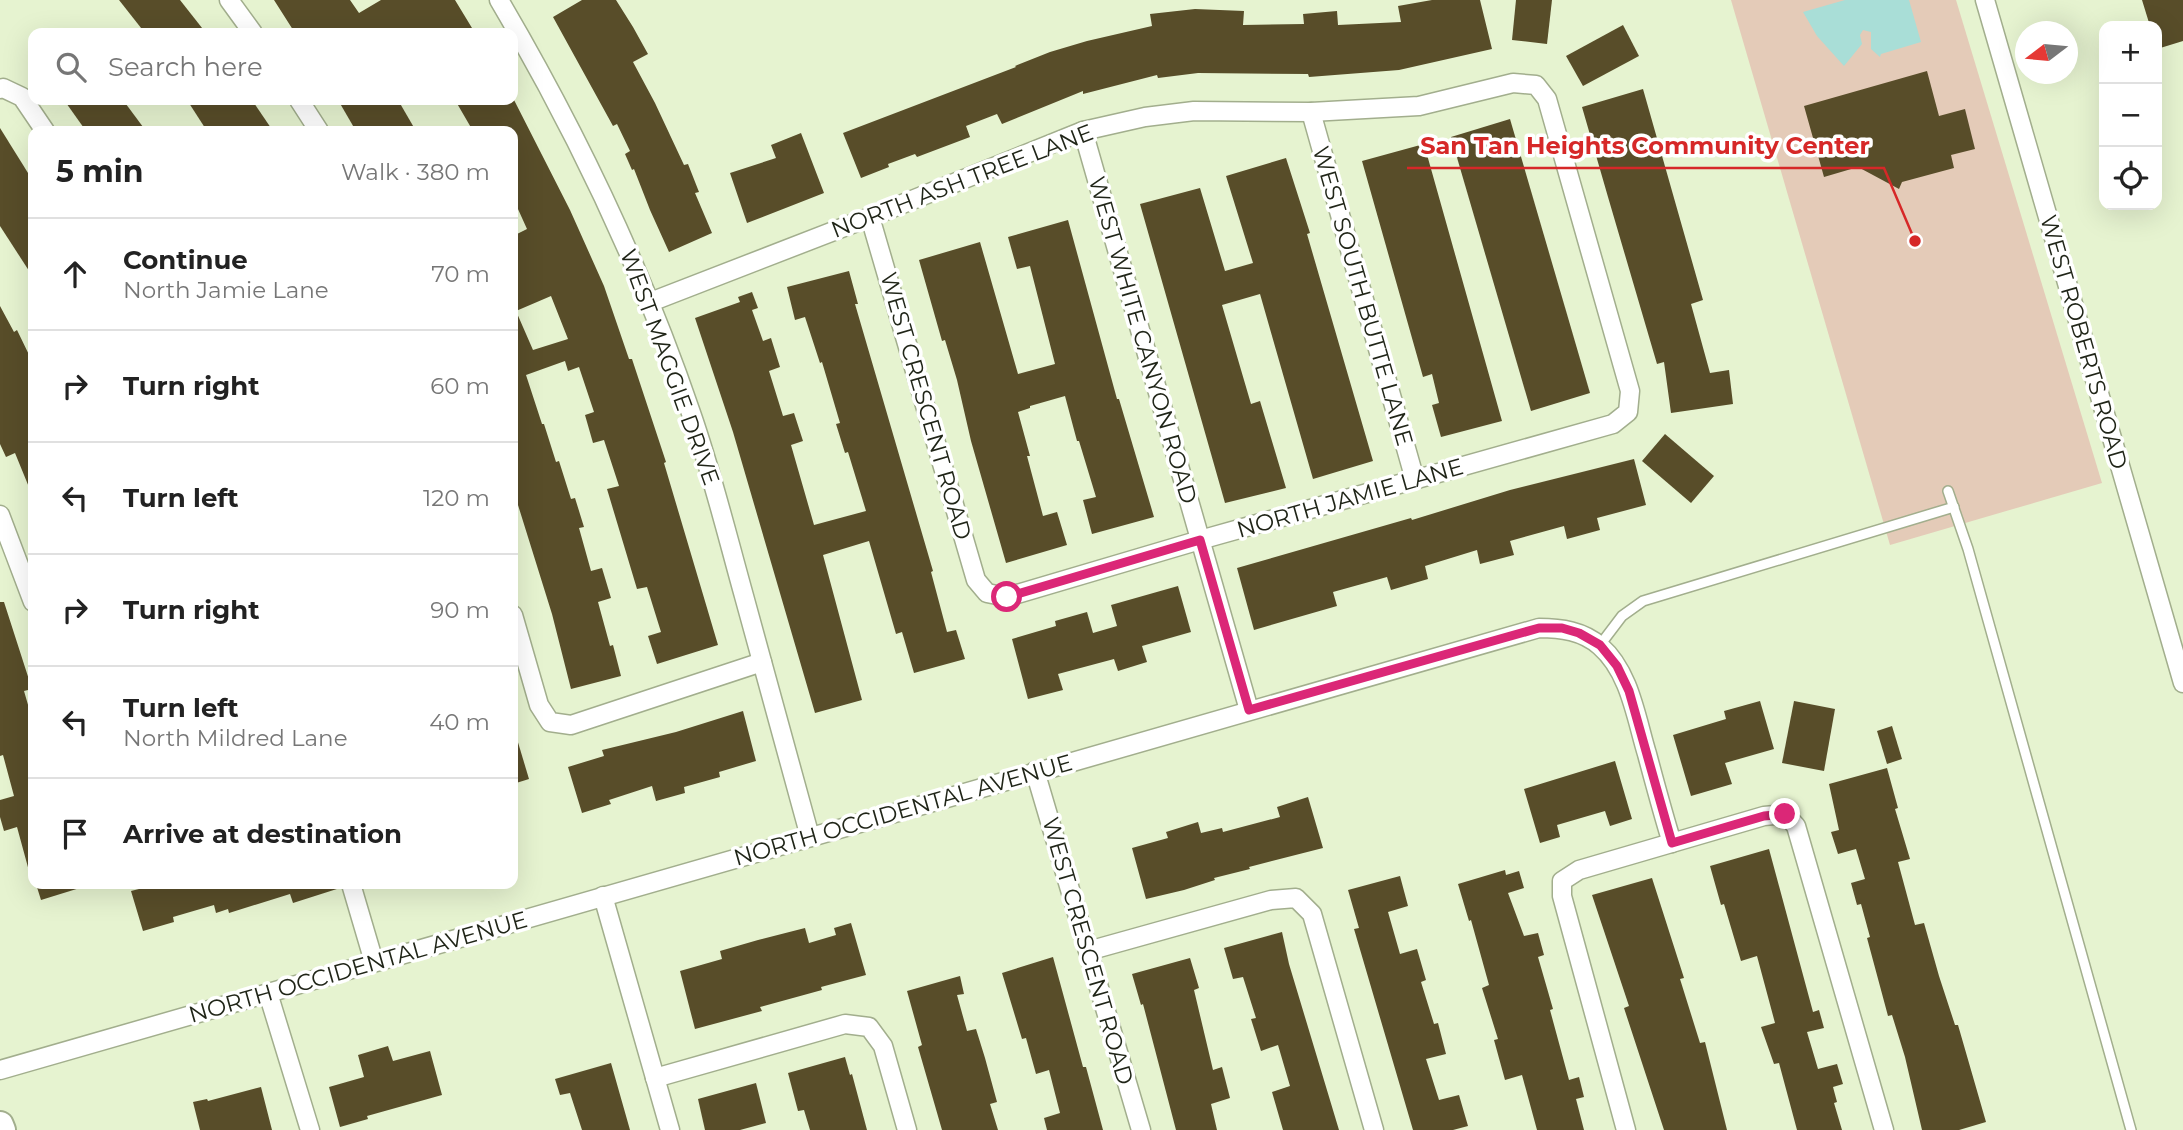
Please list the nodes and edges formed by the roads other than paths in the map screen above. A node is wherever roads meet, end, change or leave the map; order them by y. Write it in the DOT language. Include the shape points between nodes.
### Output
graph roads {
  1 [pos="229,0"];
  2 [pos="499,0"];
  3 [pos="1985,0"];
  4 [pos="249,28"];
  5 [pos="516,28"];
  6 [pos="518,32"];
  7 [pos="2,88"];
  8 [pos="302,105"];
  9 [pos="1311,112"];
  10 [pos="42,126"];
  11 [pos="316,126"];
  12 [pos="1083,131"];
  13 [pos="870,217"];
  14 [pos="649,303"];
  15 [pos="1628,412"];
  16 [pos="1415,480"];
  17 [pos="1948,491"];
  18 [pos="1954,507"];
  19 [pos="0,515"];
  20 [pos="1200,540"];
  21 [pos="28,589"];
  22 [pos="987,593"];
  23 [pos="518,632"];
  24 [pos="1600,645"];
  25 [pos="762,662"];
  26 [pos="2183,683"];
  27 [pos="1249,710"];
  28 [pos="1035,771"];
  29 [pos="810,836"];
  30 [pos="1672,843"];
  31 [pos="352,889"];
  32 [pos="603,896"];
  33 [pos="1088,951"];
  34 [pos="374,962"];
  35 [pos="268,993"];
  36 [pos="0,1070"];
  37 [pos="655,1078"];
  38 [pos="0,1125"];
  39 [pos="2,1130"];
  40 [pos="310,1130"];
  41 [pos="670,1130"];
  42 [pos="907,1130"];
  43 [pos="1140,1130"];
  44 [pos="1374,1130"];
  45 [pos="1626,1130"];
  46 [pos="1884,1130"];
  47 [pos="2131,1130"];
  1 -- 4 [label="street"];
  2 -- 5 [label="street, WEST MAGGIE DRIVE"];
  3 -- 26 [label="street, WEST ROBERTS ROAD"];
  6 -- 14 [label="street, WEST MAGGIE DRIVE" via="583,152"];
  7 -- 10 [label="street" via="22,97"];
  8 -- 11 [label="street"];
  9 -- 12 [label="street, NORTH ASH TREE LANE" via="1194,111"];
  9 -- 15 [label="street, NORTH ASH TREE LANE" via="1419,106 1513,83 1536,85 1548,99 1630,391"];
  9 -- 16 [label="street, WEST SOUTH BUTTE LANE"];
  12 -- 13 [label="street, NORTH ASH TREE LANE"];
  12 -- 20 [label="street, WEST WHITE CANYON ROAD"];
  13 -- 14 [label="street, NORTH ASH TREE LANE"];
  13 -- 22 [label="street, WEST CRESCENT ROAD" via="976,580"];
  14 -- 25 [label="street, WEST MAGGIE DRIVE" via="699,438"];
  15 -- 16 [label="street, NORTH JAMIE LANE" via="1613,424"];
  16 -- 20 [label="street, NORTH JAMIE LANE"];
  17 -- 18 [label="lane"];
  18 -- 24 [label="lane" via="1643,601 1622,616"];
  18 -- 47 [label="lane"];
  19 -- 21 [label="street"];
  20 -- 22 [label="street, NORTH JAMIE LANE" via="1007,597"];
  20 -- 27 [label="street, WEST WHITE CANYON ROAD"];
  23 -- 25 [label="street" via="539,705 550,722 571,725"];
  24 -- 27 [label="street, NORTH OCCIDENTAL AVENUE" via="1562,628 1539,628"];
  24 -- 30 [label="street, NORTH OCCIDENTAL AVENUE" via="1629,691"];
  25 -- 29 [label="street, WEST MAGGIE DRIVE"];
  27 -- 28 [label="street, NORTH OCCIDENTAL AVENUE"];
  28 -- 29 [label="street, NORTH OCCIDENTAL AVENUE"];
  28 -- 33 [label="street, WEST CRESCENT ROAD"];
  29 -- 32 [label="street, NORTH OCCIDENTAL AVENUE"];
  30 -- 45 [label="street" via="1579,870 1562,881 1562,896"];
  30 -- 46 [label="street" via="1764,816 1785,814 1796,826"];
  31 -- 34 [label="street"];
  32 -- 34 [label="street, NORTH OCCIDENTAL AVENUE"];
  32 -- 37 [label="street"];
  33 -- 43 [label="street, WEST CRESCENT ROAD"];
  33 -- 44 [label="street" via="1270,900 1296,898 1312,914"];
  34 -- 35 [label="street, NORTH OCCIDENTAL AVENUE"];
  35 -- 36 [label="street, NORTH OCCIDENTAL AVENUE"];
  35 -- 40 [label="street"];
  37 -- 41 [label="street"];
  37 -- 42 [label="street" via="845,1024 869,1027 883,1046"];
  38 -- 39 [label="street"];
}
